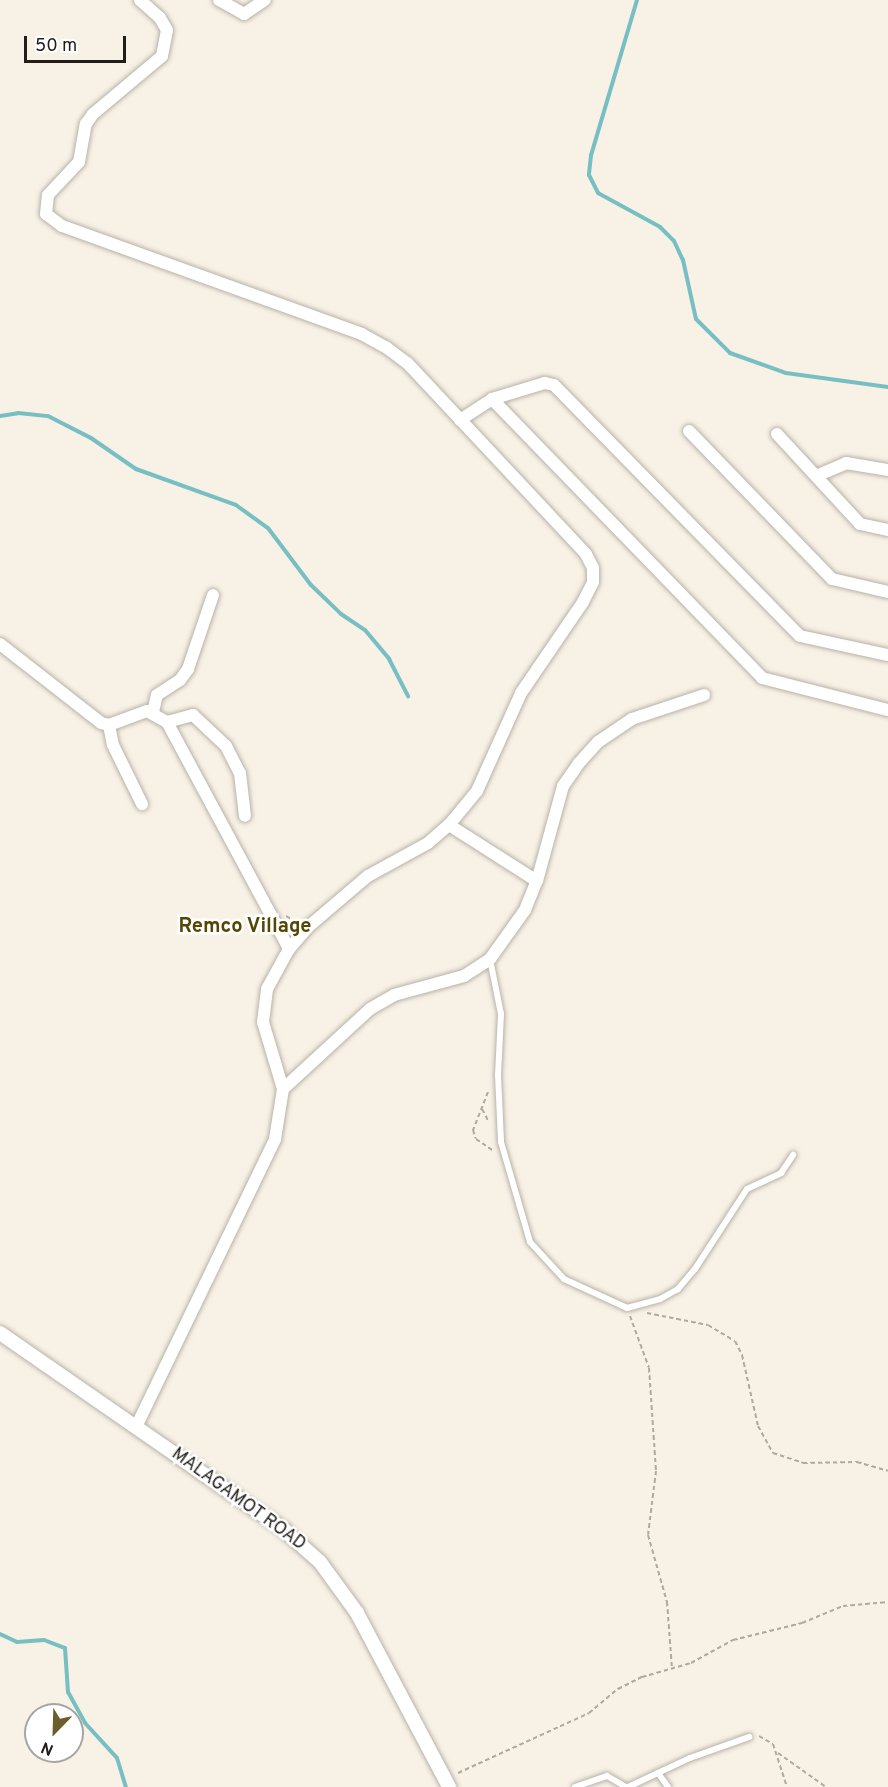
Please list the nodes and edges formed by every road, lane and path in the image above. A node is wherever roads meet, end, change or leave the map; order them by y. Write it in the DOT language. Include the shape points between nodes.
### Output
graph roads {
  1 [pos="140,0"];
  2 [pos="219,0"];
  3 [pos="265,0"];
  4 [pos="492,399"];
  5 [pos="460,420"];
  6 [pos="689,431"];
  7 [pos="777,434"];
  8 [pos="888,470"];
  9 [pos="816,476"];
  10 [pos="888,530"];
  11 [pos="888,592"];
  12 [pos="213,595"];
  13 [pos="0,644"];
  14 [pos="888,655"];
  15 [pos="704,695"];
  16 [pos="888,710"];
  17 [pos="153,712"];
  18 [pos="167,722"];
  19 [pos="109,725"];
  20 [pos="142,804"];
  21 [pos="245,816"];
  22 [pos="449,825"];
  23 [pos="537,881"];
  24 [pos="271,908"];
  25 [pos="308,927"];
  26 [pos="289,949"];
  27 [pos="490,959"];
  28 [pos="498,1075"];
  29 [pos="283,1089"];
  30 [pos="793,1155"];
  31 [pos="505,1156"];
  32 [pos="627,1308"];
  33 [pos="0,1333"];
  34 [pos="136,1427"];
  35 [pos="888,1471"];
  36 [pos="888,1602"];
  37 [pos="672,1669"];
  38 [pos="749,1737"];
  39 [pos="778,1754"];
  40 [pos="658,1773"];
  41 [pos="447,1783"];
  42 [pos="575,1787"];
  43 [pos="627,1787"];
  44 [pos="668,1787"];
  45 [pos="787,1787"];
  46 [pos="826,1787"];
  1 -- 5 [label="street" via="167,30 162,56 93,114 86,124 79,162 48,195 46,214 62,226 362,334 407,363"];
  2 -- 3 [label="street" via="244,14"];
  4 -- 5 [label="street"];
  4 -- 14 [label="street" via="545,383 554,385 800,636"];
  4 -- 16 [label="street" via="762,678"];
  5 -- 22 [label="street" via="586,554 593,568 593,582 521,693 477,791"];
  6 -- 11 [label="street" via="832,579"];
  7 -- 9 [label="street"];
  8 -- 9 [label="street" via="846,463"];
  9 -- 10 [label="street" via="860,524"];
  12 -- 17 [label="street" via="188,669 180,680 157,695"];
  13 -- 19 [label="street"];
  15 -- 23 [label="street" via="632,718 598,742 579,763 563,786"];
  17 -- 18 [label="street"];
  17 -- 19 [label="street" via="137,712"];
  18 -- 21 [label="street" via="193,715 226,746 236,761 244,787"];
  18 -- 24 [label="street"];
  19 -- 20 [label="street" via="113,745"];
  22 -- 23 [label="street"];
  22 -- 25 [label="street" via="428,843 368,876"];
  23 -- 27 [label="street" via="507,939"];
  24 -- 25 [label="path"];
  24 -- 26 [label="street"];
  25 -- 26 [label="street"];
  26 -- 29 [label="street" via="262,1003 263,1022"];
  27 -- 28 [label="lane" via="501,1014"];
  27 -- 29 [label="street" via="464,976 394,995 370,1009"];
  28 -- 31 [label="lane" via="499,1122"];
  28 -- 31 [label="path" via="473,1130 482,1144"];
  29 -- 34 [label="street" via="268,1158"];
  30 -- 32 [label="lane" via="781,1173 747,1189 678,1289 644,1306"];
  31 -- 32 [label="lane" via="530,1242 541,1256 564,1279"];
  32 -- 35 [label="path" via="708,1325 735,1341 742,1355 758,1426 773,1453 803,1463 857,1462"];
  32 -- 37 [label="path" via="649,1368 656,1471 648,1535 668,1602"];
  33 -- 34 [label="street, MALAGAMOT ROAD"];
  34 -- 41 [label="street, MALAGAMOT ROAD" via="284,1530 320,1562 357,1613"];
  36 -- 37 [label="path" via="843,1606 802,1623 733,1640"];
  37 -- 41 [label="path" via="634,1681 589,1713"];
  38 -- 39 [label="path" via="768,1738"];
  38 -- 40 [label="lane"];
  39 -- 45 [label="path"];
  39 -- 46 [label="path"];
  40 -- 43 [label="lane"];
  40 -- 44 [label="lane"];
  42 -- 43 [label="lane" via="607,1776"];
}
